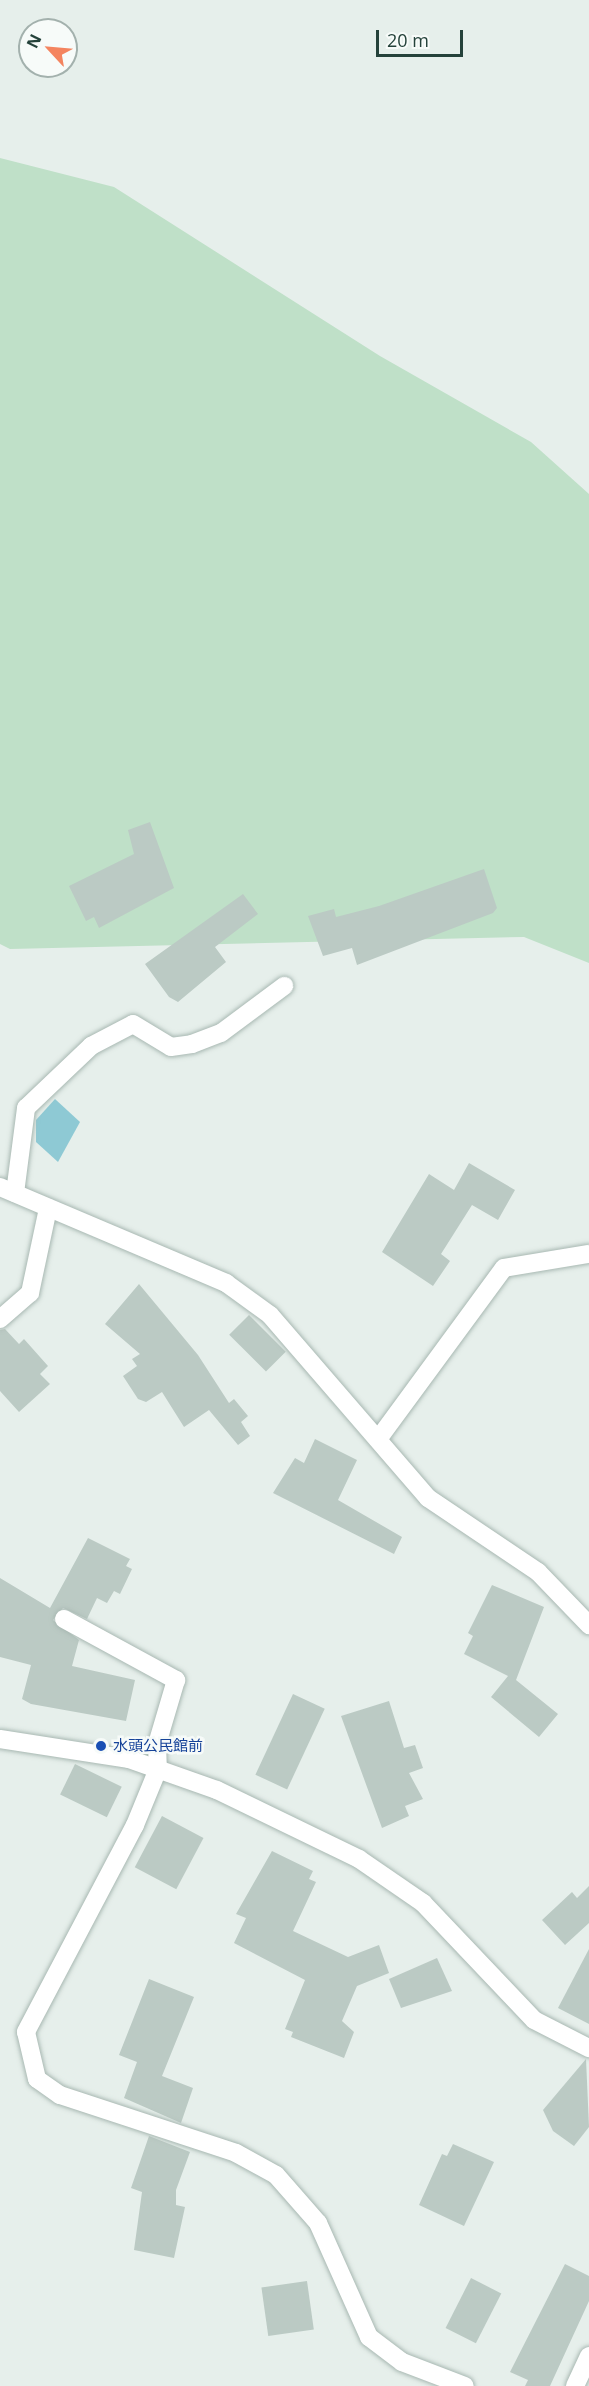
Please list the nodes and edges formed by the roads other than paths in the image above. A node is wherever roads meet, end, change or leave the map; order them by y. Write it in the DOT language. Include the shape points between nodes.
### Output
graph roads {
  1 [pos="284,986"];
  2 [pos="8,1190"];
  3 [pos="48,1208"];
  4 [pos="589,1254"];
  5 [pos="0,1319"];
  6 [pos="379,1438"];
  7 [pos="64,1619"];
  8 [pos="589,1625"];
  9 [pos="0,1739"];
  10 [pos="158,1769"];
  11 [pos="589,2048"];
  12 [pos="589,2356"];
  13 [pos="465,2386"];
  14 [pos="575,2386"];
  1 -- 2 [label="street" via="221,1033 192,1044 171,1047 134,1024 91,1046 26,1108"];
  2 -- 3 [label="street"];
  3 -- 5 [label="street" via="30,1293"];
  3 -- 6 [label="street" via="226,1283 270,1315"];
  4 -- 6 [label="street" via="504,1268"];
  6 -- 8 [label="street" via="428,1498 537,1572"];
  7 -- 10 [label="street" via="176,1680 157,1744"];
  9 -- 10 [label="street" via="109,1755"];
  10 -- 11 [label="street" via="217,1790 359,1859 423,1903 534,2020"];
  10 -- 13 [label="street" via="135,1825 26,2032 37,2079 60,2095 236,2153 276,2175 318,2223 369,2337 402,2362"];
  12 -- 14 [label="street"];
}
